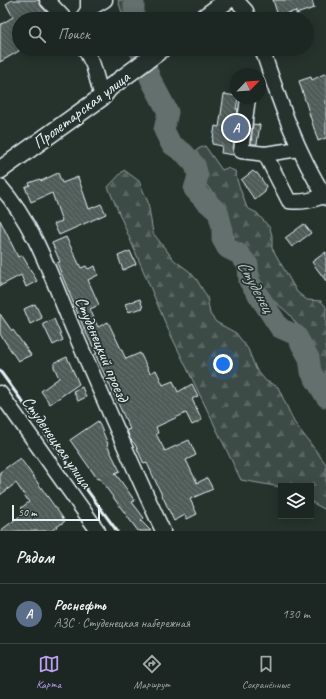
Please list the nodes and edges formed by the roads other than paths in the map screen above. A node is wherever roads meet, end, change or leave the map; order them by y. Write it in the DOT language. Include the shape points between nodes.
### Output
graph roads {
  1 [pos="47,0"];
  2 [pos="105,0"];
  3 [pos="228,0"];
  4 [pos="236,0"];
  5 [pos="86,10"];
  6 [pos="58,12"];
  7 [pos="212,12"];
  8 [pos="246,12"];
  9 [pos="88,56"];
  10 [pos="153,56"];
  11 [pos="263,56"];
  12 [pos="264,68"];
  13 [pos="266,77"];
  14 [pos="106,92"];
  15 [pos="247,104"];
  16 [pos="299,149"];
  17 [pos="265,154"];
  18 [pos="0,170"];
  19 [pos="0,186"];
  20 [pos="325,197"];
  21 [pos="0,393"];
  22 [pos="98,531"];
  23 [pos="163,531"];
  1 -- 6 [label="street"];
  2 -- 5 [label="street"];
  3 -- 7 [label="main road"];
  4 -- 8 [label="street"];
  9 -- 14 [label="street"];
  10 -- 14 [label="main road, Пролетарская улица"];
  11 -- 12 [label="street"];
  13 -- 16 [label="street"];
  14 -- 18 [label="main road, Пролетарская улица"];
  15 -- 17 [label="street" via="241,151"];
  16 -- 17 [label="street"];
  16 -- 20 [label="street"];
  17 -- 20 [label="street" via="289,201 300,202"];
  19 -- 23 [label="street, Студенецкий проезд" via="18,209 32,234"];
  21 -- 22 [label="street, Студенецкая улица"];
}
